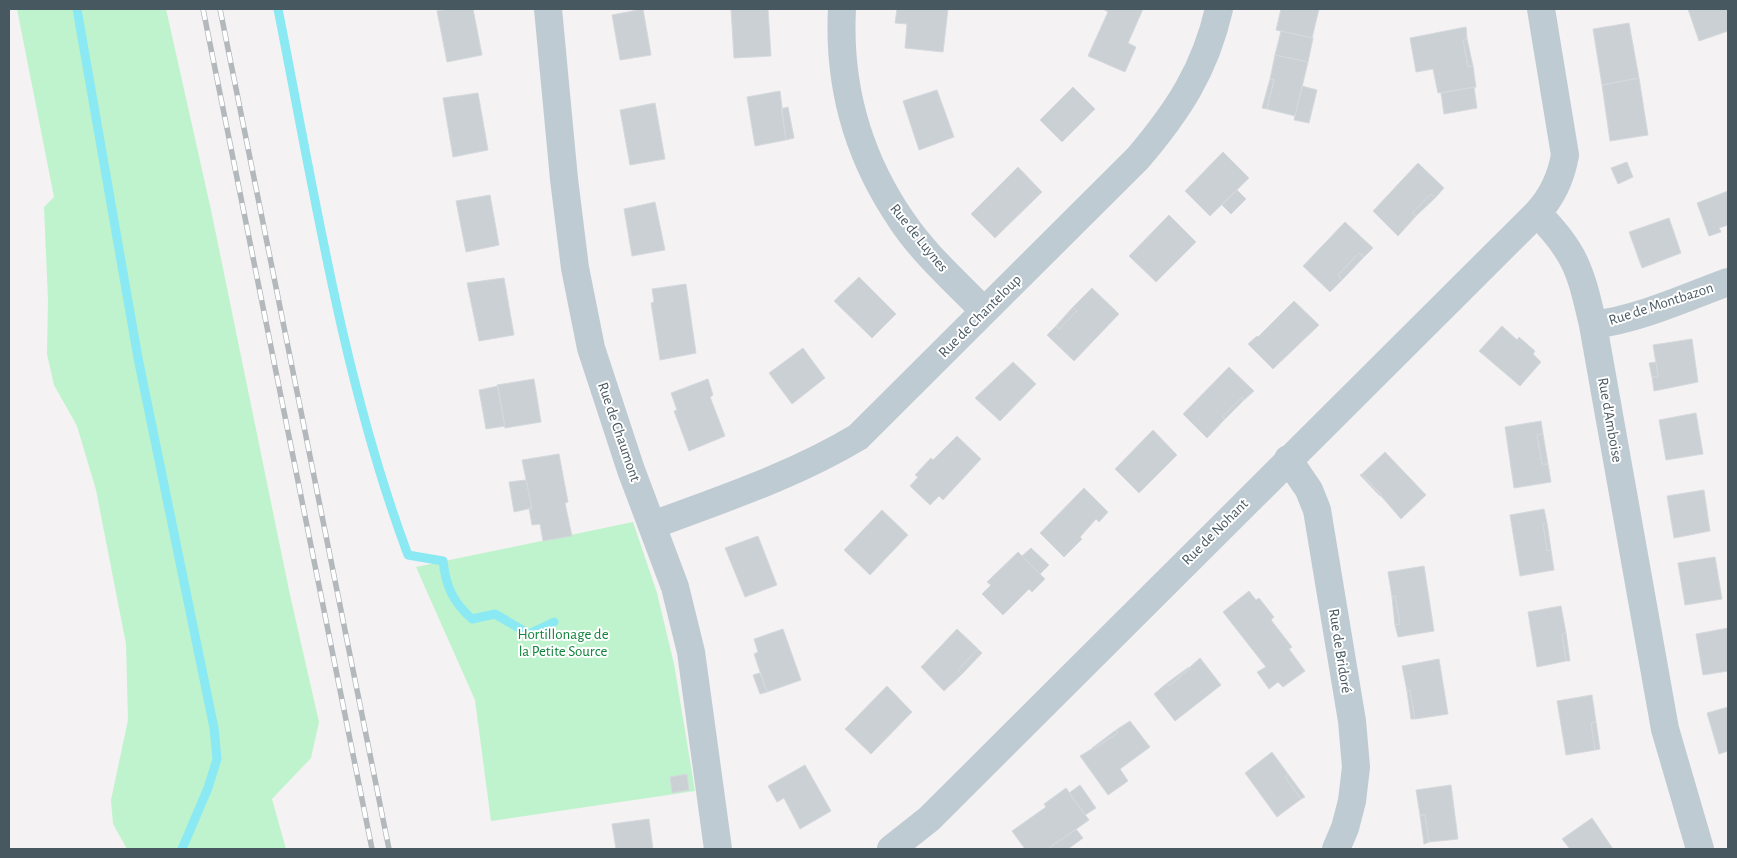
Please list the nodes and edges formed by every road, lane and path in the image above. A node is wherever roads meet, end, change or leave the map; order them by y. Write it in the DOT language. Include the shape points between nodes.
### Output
graph roads {
  1 [pos="548,9"];
  2 [pos="842,9"];
  3 [pos="1219,9"];
  4 [pos="1541,9"];
  5 [pos="1537,213"];
  6 [pos="1728,282"];
  7 [pos="984,311"];
  8 [pos="1593,324"];
  9 [pos="1288,459"];
  10 [pos="653,525"];
  11 [pos="718,849"];
  12 [pos="891,849"];
  13 [pos="1336,849"];
  14 [pos="1700,849"];
  1 -- 10 [label="street, Rue de Chaumont" via="575,268 589,339 631,470"];
  2 -- 7 [label="street, Rue de Luynes" via="841,46 847,98 860,142 878,182 902,222"];
  3 -- 7 [label="street, Rue de Chanteloup" via="1201,66 1165,126 1138,158"];
  4 -- 5 [label="street" via="1565,155 1556,186"];
  5 -- 8 [label="street, Rue d'Amboise" via="1574,257 1584,282"];
  5 -- 9 [label="street, Rue de Nohant"];
  6 -- 8 [label="street, Rue de Montbazon" via="1616,322"];
  7 -- 10 [label="street, Rue de Chanteloup" via="858,438 783,476"];
  8 -- 14 [label="street, Rue d'Amboise" via="1665,729"];
  9 -- 12 [label="street, Rue de Nohant" via="957,792"];
  9 -- 13 [label="street, Rue de Bridoré" via="1309,490 1317,510 1352,721 1356,767 1352,801"];
  10 -- 11 [label="street, Rue de Chaumont" via="675,587 691,652"];
}
